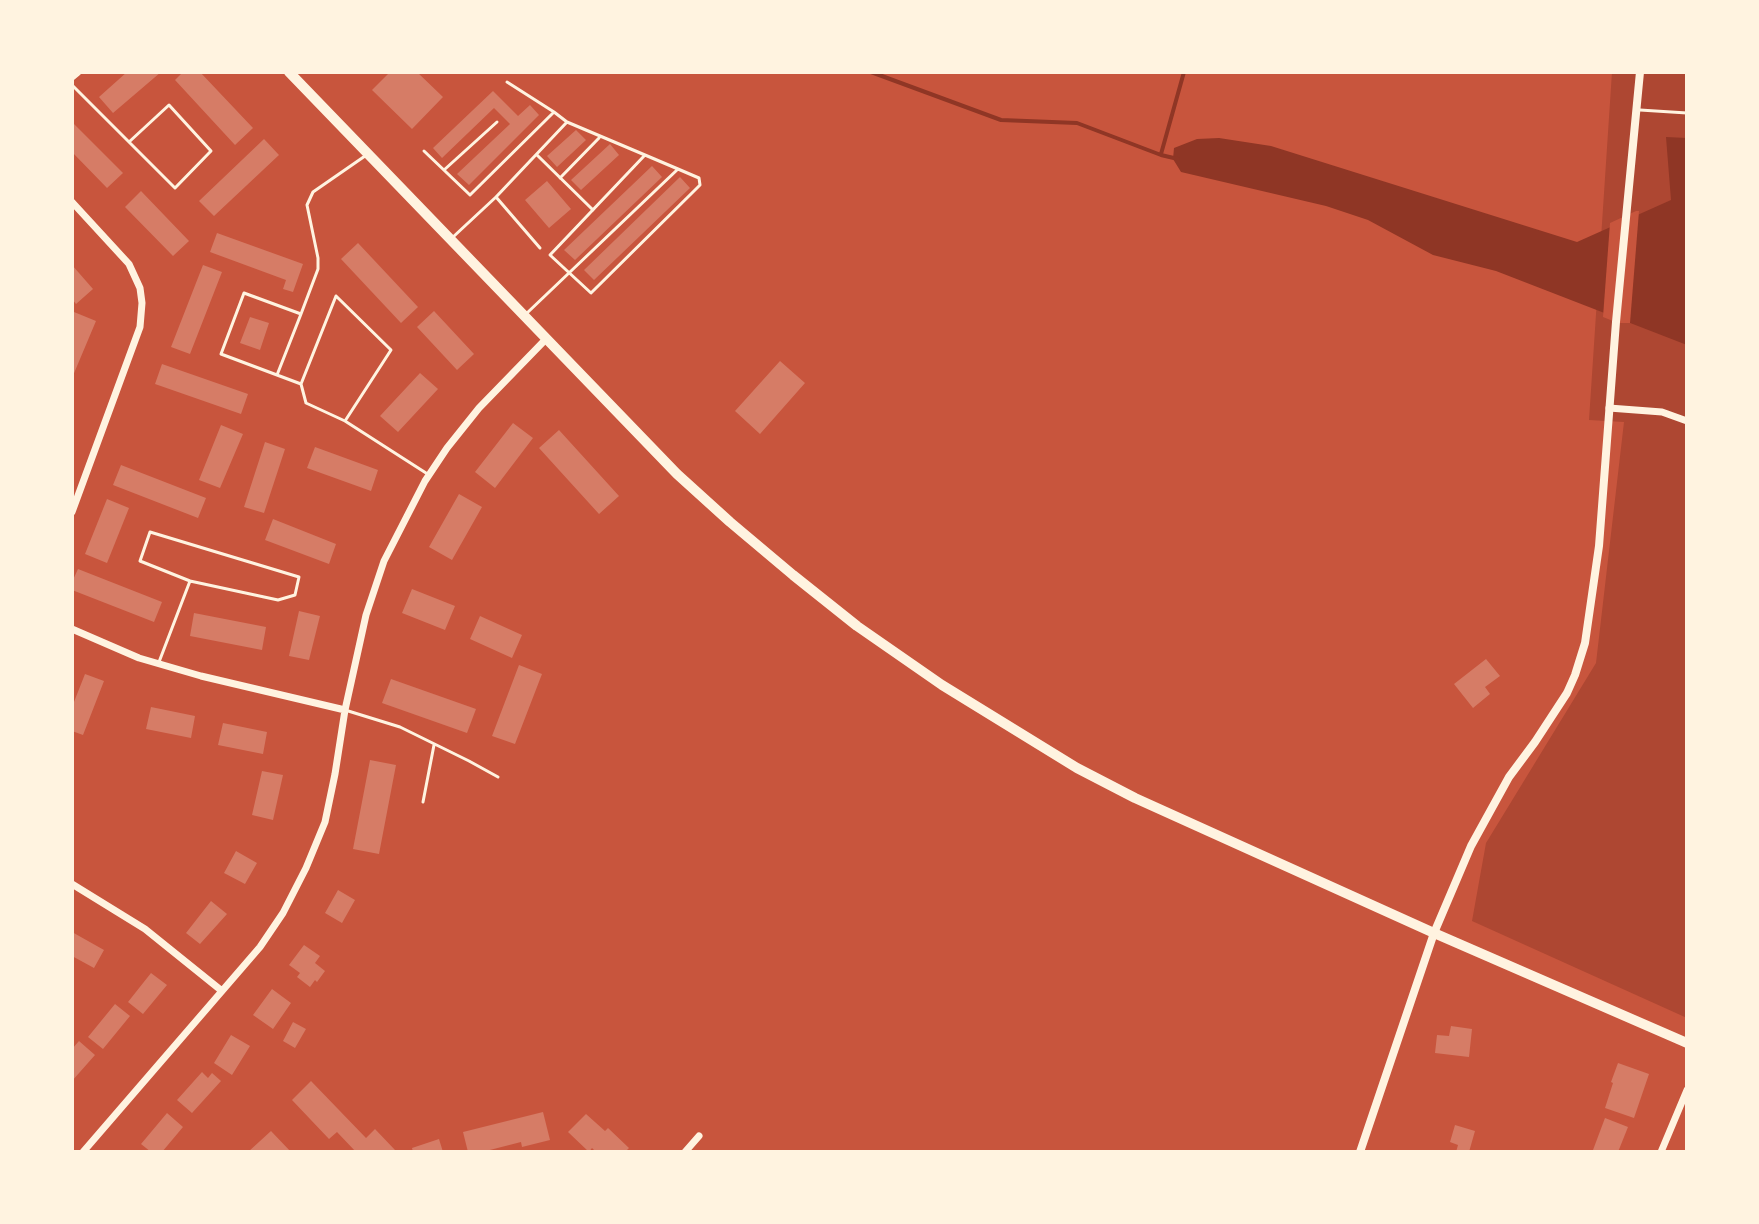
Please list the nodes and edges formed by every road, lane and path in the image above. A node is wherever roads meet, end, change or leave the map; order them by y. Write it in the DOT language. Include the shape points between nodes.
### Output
graph roads {
  1 [pos="78,72"];
  2 [pos="289,72"];
  3 [pos="1640,72"];
  4 [pos="72,77"];
  5 [pos="507,82"];
  6 [pos="72,85"];
  7 [pos="1636,110"];
  8 [pos="554,112"];
  9 [pos="1687,113"];
  10 [pos="497,122"];
  11 [pos="567,122"];
  12 [pos="601,136"];
  13 [pos="129,142"];
  14 [pos="424,151"];
  15 [pos="368,154"];
  16 [pos="537,155"];
  17 [pos="645,155"];
  18 [pos="678,169"];
  19 [pos="444,170"];
  20 [pos="560,178"];
  21 [pos="496,197"];
  22 [pos="72,202"];
  23 [pos="593,210"];
  24 [pos="451,240"];
  25 [pos="540,248"];
  26 [pos="570,274"];
  27 [pos="301,314"];
  28 [pos="524,316"];
  29 [pos="546,339"];
  30 [pos="277,375"];
  31 [pos="301,384"];
  32 [pos="1609,408"];
  33 [pos="345,421"];
  34 [pos="1687,421"];
  35 [pos="429,475"];
  36 [pos="72,512"];
  37 [pos="190,581"];
  38 [pos="72,629"];
  39 [pos="158,663"];
  40 [pos="345,710"];
  41 [pos="434,745"];
  42 [pos="498,777"];
  43 [pos="423,802"];
  44 [pos="72,884"];
  45 [pos="1434,933"];
  46 [pos="222,991"];
  47 [pos="1687,1043"];
  48 [pos="1687,1090"];
  49 [pos="699,1136"];
  50 [pos="83,1152"];
  51 [pos="685,1152"];
  52 [pos="1360,1152"];
  53 [pos="1661,1152"];
  1 -- 4 [label="street"];
  2 -- 15 [label="main road"];
  3 -- 7 [label="street"];
  5 -- 8 [label="lane"];
  6 -- 13 [label="lane"];
  7 -- 9 [label="lane"];
  7 -- 32 [label="street"];
  8 -- 11 [label="lane"];
  8 -- 19 [label="lane" via="470,195"];
  10 -- 19 [label="lane"];
  11 -- 12 [label="lane"];
  11 -- 16 [label="lane"];
  12 -- 17 [label="lane"];
  12 -- 20 [label="lane"];
  13 -- 13 [label="lane" via="175,188 211,151 169,105"];
  14 -- 19 [label="lane"];
  15 -- 24 [label="main road"];
  15 -- 27 [label="lane" via="313,192 307,205 318,269"];
  16 -- 20 [label="lane"];
  16 -- 21 [label="lane"];
  17 -- 18 [label="lane"];
  17 -- 23 [label="lane"];
  18 -- 26 [label="lane"];
  18 -- 26 [label="lane" via="699,178 700,185 591,293"];
  20 -- 23 [label="lane"];
  21 -- 24 [label="lane"];
  21 -- 25 [label="lane"];
  22 -- 36 [label="street" via="129,264 142,303 140,327"];
  23 -- 26 [label="lane" via="550,255"];
  24 -- 28 [label="main road"];
  26 -- 28 [label="lane"];
  27 -- 30 [label="lane"];
  27 -- 30 [label="lane" via="244,293 221,354"];
  28 -- 29 [label="main road"];
  29 -- 35 [label="street" via="479,408"];
  29 -- 45 [label="main road" via="730,522 857,626 942,685 1135,798"];
  30 -- 31 [label="lane"];
  31 -- 33 [label="lane" via="306,403"];
  31 -- 33 [label="lane" via="336,296 391,350"];
  32 -- 34 [label="street" via="1662,412"];
  32 -- 45 [label="street" via="1594,592 1575,675 1489,811"];
  33 -- 35 [label="lane"];
  35 -- 40 [label="street" via="384,561"];
  37 -- 37 [label="lane" via="140,561 150,532 299,577 295,595 278,600"];
  37 -- 39 [label="lane"];
  38 -- 39 [label="street"];
  39 -- 40 [label="street"];
  40 -- 41 [label="lane" via="400,727"];
  40 -- 46 [label="street" via="325,822 306,868 260,947"];
  41 -- 42 [label="lane"];
  41 -- 43 [label="lane"];
  44 -- 46 [label="street" via="145,929"];
  45 -- 47 [label="main road"];
  45 -- 52 [label="street"];
  46 -- 50 [label="street"];
  48 -- 53 [label="street"];
  49 -- 51 [label="street"];
}
